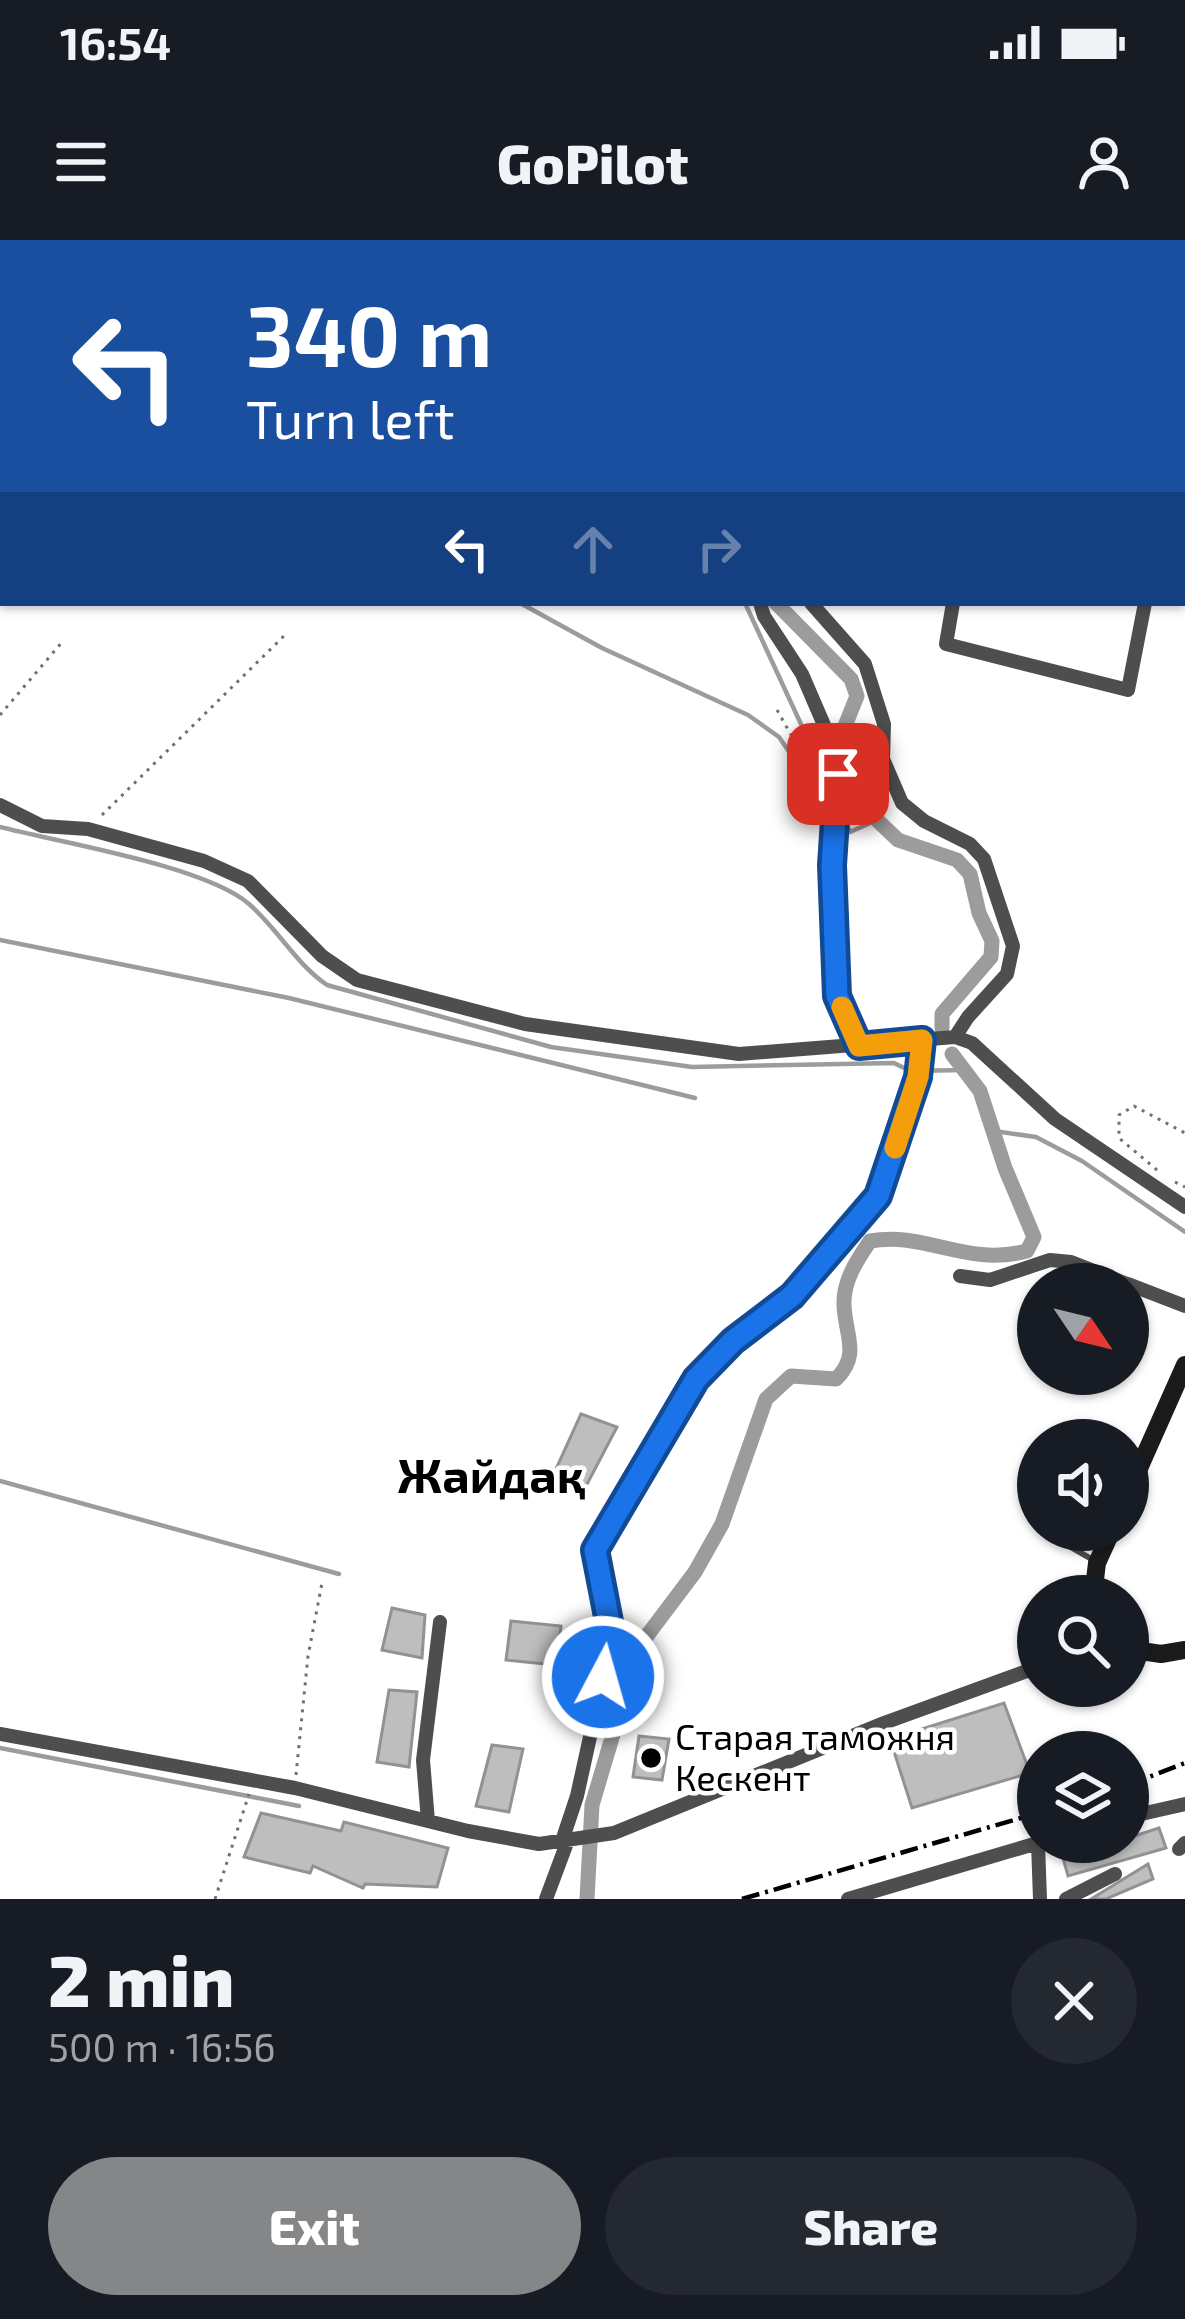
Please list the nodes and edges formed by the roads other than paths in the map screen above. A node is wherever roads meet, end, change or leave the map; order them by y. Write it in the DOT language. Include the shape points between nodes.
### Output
graph roads {
  1 [pos="761,606"];
  2 [pos="815,606"];
  3 [pos="952,606"];
  4 [pos="1144,606"];
  5 [pos="0,805"];
  6 [pos="956,1036"];
  7 [pos="922,1040"];
  8 [pos="859,1046"];
  9 [pos="1185,1207"];
  10 [pos="1041,1263"];
  11 [pos="1074,1263"];
  12 [pos="1017,1271"];
  13 [pos="960,1276"];
  14 [pos="1149,1292"];
  15 [pos="1185,1306"];
  16 [pos="1185,1365"];
  17 [pos="1149,1446"];
  18 [pos="1077,1551"];
  19 [pos="1102,1551"];
  20 [pos="1097,1563"];
  21 [pos="1096,1575"];
  22 [pos="440,1622"];
  23 [pos="1185,1650"];
  24 [pos="1149,1652"];
  25 [pos="1017,1675"];
  26 [pos="0,1734"];
  27 [pos="1185,1804"];
  28 [pos="1149,1812"];
  29 [pos="428,1821"];
  30 [pos="571,1840"];
  31 [pos="1017,1850"];
  32 [pos="1040,1863"];
  33 [pos="1115,1874"];
  34 [pos="546,1899"];
  35 [pos="848,1899"];
  36 [pos="1040,1899"];
  37 [pos="1066,1899"];
  1 -- 8 [label="street" via="802,674 838,774 837,996"];
  2 -- 6 [label="street" via="865,664 884,724 883,760 902,803 983,859 1013,946 1006,974"];
  3 -- 4 [label="street" via="946,644 1128,690"];
  5 -- 8 [label="street" via="42,826 88,829 248,881 357,980 525,1024 687,1049"];
  6 -- 7 [label="street"];
  6 -- 9 [label="street" via="1055,1119"];
  7 -- 8 [label="street"];
  7 -- 30 [label="street" via="878,1196 792,1296 696,1379 595,1550 612,1637"];
  10 -- 11 [label="street"];
  12 -- 13 [label="street" via="990,1280"];
  14 -- 15 [label="street"];
  16 -- 17 [label="main road"];
  18 -- 20 [label="lane"];
  19 -- 20 [label="main road"];
  20 -- 21 [label="main road"];
  22 -- 29 [label="street" via="423,1760"];
  23 -- 24 [label="main road"];
  25 -- 30 [label="street" via="614,1833"];
  26 -- 29 [label="street"];
  27 -- 28 [label="street"];
  29 -- 30 [label="street" via="516,1842"];
  30 -- 34 [label="street"];
  31 -- 35 [label="street"];
  32 -- 36 [label="street"];
  33 -- 37 [label="street"];
}
